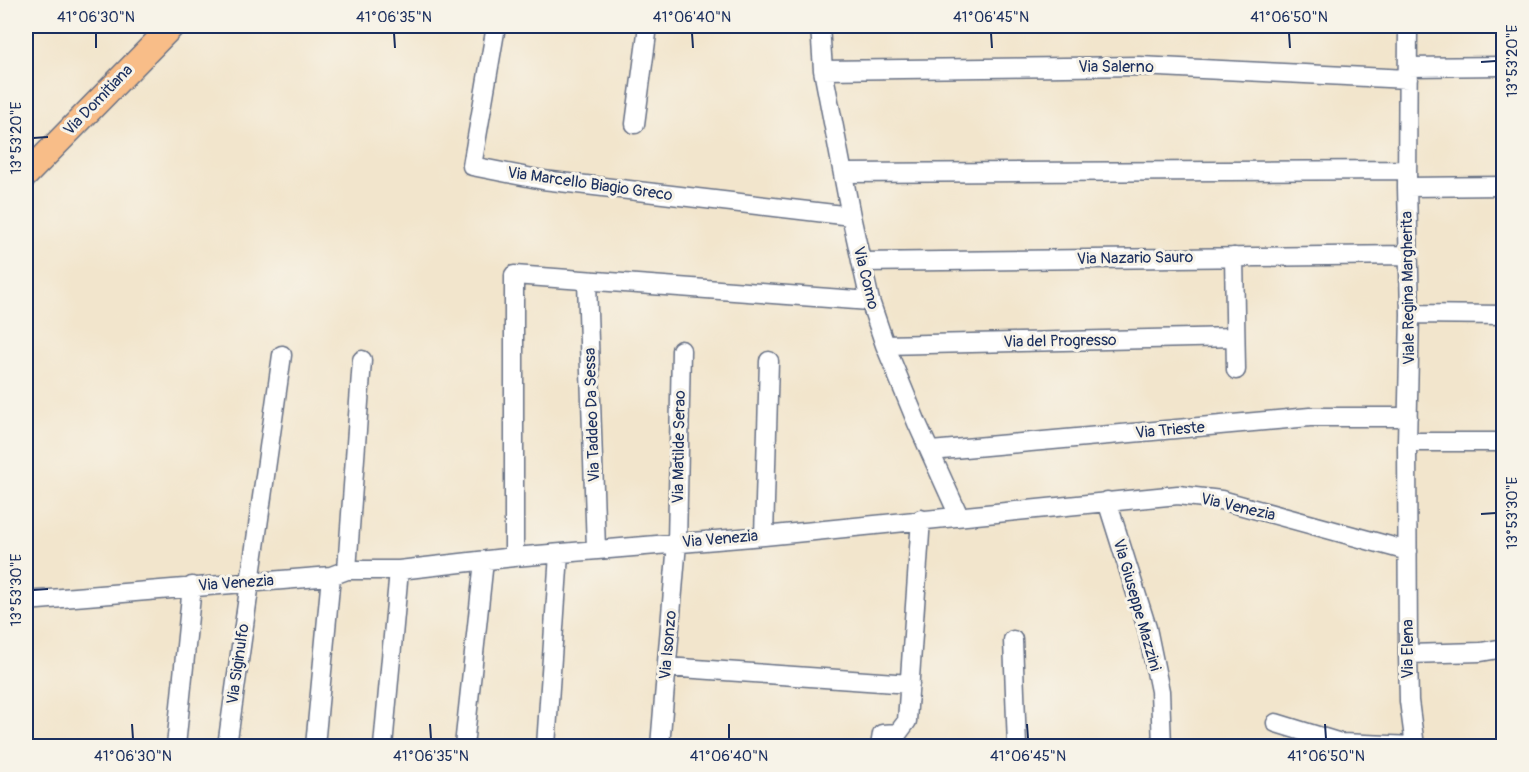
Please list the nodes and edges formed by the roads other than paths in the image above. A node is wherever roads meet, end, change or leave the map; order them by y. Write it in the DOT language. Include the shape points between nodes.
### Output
graph roads {
  1 [pos="172,26"];
  2 [pos="496,26"];
  3 [pos="648,26"];
  4 [pos="820,26"];
  5 [pos="1408,26"];
  6 [pos="1503,66"];
  7 [pos="823,70"];
  8 [pos="1408,73"];
  9 [pos="635,124"];
  10 [pos="843,173"];
  11 [pos="26,175"];
  12 [pos="1407,179"];
  13 [pos="1503,186"];
  14 [pos="851,216"];
  15 [pos="1409,255"];
  16 [pos="1234,257"];
  17 [pos="861,262"];
  18 [pos="587,282"];
  19 [pos="870,301"];
  20 [pos="1410,314"];
  21 [pos="1503,315"];
  22 [pos="1234,337"];
  23 [pos="885,345"];
  24 [pos="681,350"];
  25 [pos="282,355"];
  26 [pos="362,360"];
  27 [pos="769,361"];
  28 [pos="1236,370"];
  29 [pos="1408,417"];
  30 [pos="1407,442"];
  31 [pos="1503,442"];
  32 [pos="931,451"];
  33 [pos="1107,501"];
  34 [pos="959,516"];
  35 [pos="921,519"];
  36 [pos="764,536"];
  37 [pos="676,543"];
  38 [pos="596,549"];
  39 [pos="1408,550"];
  40 [pos="559,554"];
  41 [pos="514,557"];
  42 [pos="484,561"];
  43 [pos="399,570"];
  44 [pos="339,573"];
  45 [pos="249,582"];
  46 [pos="192,586"];
  47 [pos="26,601"];
  48 [pos="1013,640"];
  49 [pos="1503,648"];
  50 [pos="1408,654"];
  51 [pos="666,667"];
  52 [pos="910,684"];
  53 [pos="1276,723"];
  54 [pos="1414,746"];
  55 [pos="176,747"];
  56 [pos="227,747"];
  57 [pos="315,747"];
  58 [pos="383,747"];
  59 [pos="464,747"];
  60 [pos="546,747"];
  61 [pos="660,747"];
  62 [pos="880,747"];
  63 [pos="1017,747"];
  64 [pos="1162,747"];
  1 -- 11 [label="main road, Via Domitiana"];
  2 -- 14 [label="street, Via Marcello Biagio Greco" via="472,166 543,180"];
  3 -- 9 [label="street"];
  4 -- 7 [label="street, Via Como"];
  5 -- 8 [label="street, Viale Regina Margherita"];
  6 -- 8 [label="street, Via Salerno"];
  7 -- 8 [label="street, Via Salerno" via="1139,66"];
  7 -- 10 [label="street, Via Como"];
  8 -- 12 [label="street, Viale Regina Margherita"];
  10 -- 12 [label="street"];
  10 -- 14 [label="street, Via Como"];
  12 -- 13 [label="street"];
  12 -- 15 [label="street, Viale Regina Margherita"];
  14 -- 17 [label="street, Via Como"];
  15 -- 16 [label="street, Via Nazario Sauro"];
  15 -- 20 [label="street, Viale Regina Margherita"];
  16 -- 17 [label="street, Via Nazario Sauro"];
  16 -- 22 [label="street"];
  17 -- 19 [label="street, Via Como"];
  18 -- 19 [label="street"];
  18 -- 38 [label="street, Via Taddeo Da Sessa"];
  18 -- 41 [label="street" via="514,275"];
  19 -- 23 [label="street, Via Como"];
  20 -- 21 [label="street"];
  20 -- 29 [label="street, Viale Regina Margherita"];
  22 -- 23 [label="street, Via del Progresso"];
  22 -- 28 [label="street"];
  23 -- 32 [label="street, Via Como"];
  24 -- 37 [label="street, Via Matilde Serao"];
  25 -- 45 [label="street, Via Siginulfo"];
  26 -- 44 [label="street"];
  27 -- 36 [label="street"];
  29 -- 30 [label="street, Viale Regina Margherita"];
  29 -- 32 [label="street, Via Trieste" via="1310,417"];
  30 -- 31 [label="street"];
  30 -- 39 [label="street, Viale Regina Margherita"];
  32 -- 34 [label="street, Via Como"];
  33 -- 34 [label="street, Via Venezia"];
  33 -- 39 [label="street, Via Venezia" via="1178,495 1221,500"];
  33 -- 64 [label="street, Via Giuseppe Mazzini" via="1147,628 1160,691"];
  34 -- 35 [label="street, Via Venezia"];
  35 -- 36 [label="street, Via Venezia"];
  35 -- 52 [label="street"];
  36 -- 37 [label="street, Via Venezia"];
  37 -- 38 [label="street, Via Venezia"];
  37 -- 51 [label="street, Via Isonzo"];
  38 -- 40 [label="street, Via Venezia"];
  39 -- 50 [label="street, Via Elena"];
  40 -- 41 [label="street, Via Venezia"];
  40 -- 60 [label="street"];
  41 -- 42 [label="street, Via Venezia"];
  42 -- 43 [label="street, Via Venezia"];
  42 -- 59 [label="street"];
  43 -- 44 [label="street, Via Venezia"];
  43 -- 58 [label="street"];
  44 -- 45 [label="street, Via Venezia"];
  44 -- 57 [label="street"];
  45 -- 46 [label="street, Via Venezia"];
  45 -- 56 [label="street, Via Siginulfo"];
  46 -- 47 [label="street, Via Venezia"];
  46 -- 55 [label="street"];
  48 -- 63 [label="street"];
  49 -- 50 [label="street"];
  50 -- 54 [label="street, Via Elena"];
  51 -- 52 [label="street"];
  51 -- 61 [label="street, Via Isonzo"];
  52 -- 62 [label="street" via="907,722 898,733 882,734"];
  53 -- 54 [label="street" via="1341,743"];
}
